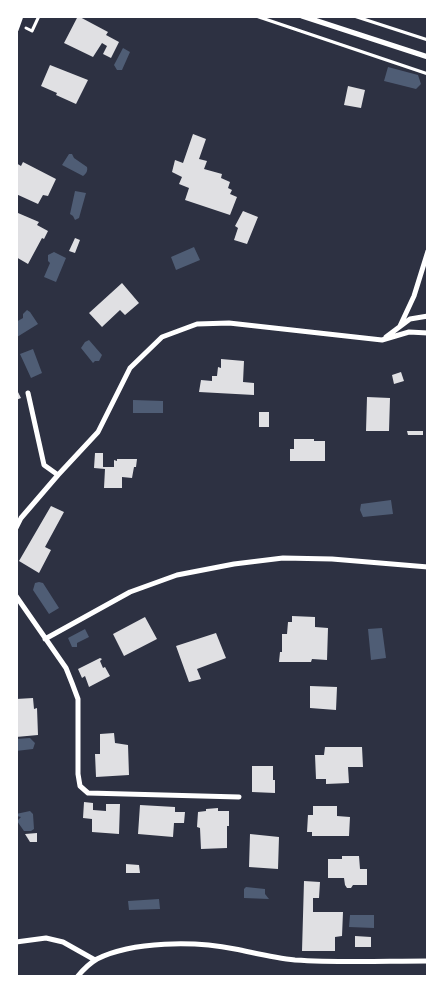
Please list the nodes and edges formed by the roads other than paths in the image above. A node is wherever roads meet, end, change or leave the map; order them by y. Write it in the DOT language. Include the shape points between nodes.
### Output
graph roads {
  1 [pos="21,16"];
  2 [pos="302,16"];
  3 [pos="16,30"];
  4 [pos="428,57"];
  5 [pos="428,251"];
  6 [pos="428,316"];
  7 [pos="400,326"];
  8 [pos="428,333"];
  9 [pos="382,340"];
  10 [pos="28,394"];
  11 [pos="58,475"];
  12 [pos="16,528"];
  13 [pos="428,567"];
  14 [pos="16,596"];
  15 [pos="45,639"];
  16 [pos="239,797"];
  17 [pos="16,942"];
  18 [pos="95,960"];
  19 [pos="428,961"];
  20 [pos="77,977"];
  1 -- 3 [label="street"];
  2 -- 4 [label="street"];
  5 -- 7 [label="street" via="414,296"];
  6 -- 7 [label="street" via="410,319"];
  7 -- 9 [label="street"];
  8 -- 9 [label="street" via="409,332"];
  9 -- 11 [label="street" via="229,323 196,324 162,337 130,368 98,432"];
  10 -- 11 [label="street" via="44,465"];
  11 -- 12 [label="street"];
  13 -- 15 [label="street" via="283,558 234,564 177,575 130,592"];
  14 -- 15 [label="street"];
  15 -- 16 [label="street" via="66,668 78,699 78,774 80,786 88,793"];
  17 -- 18 [label="street" via="46,938 63,942"];
  18 -- 19 [label="street" via="123,948 201,945 295,960"];
  18 -- 20 [label="street"];
}
